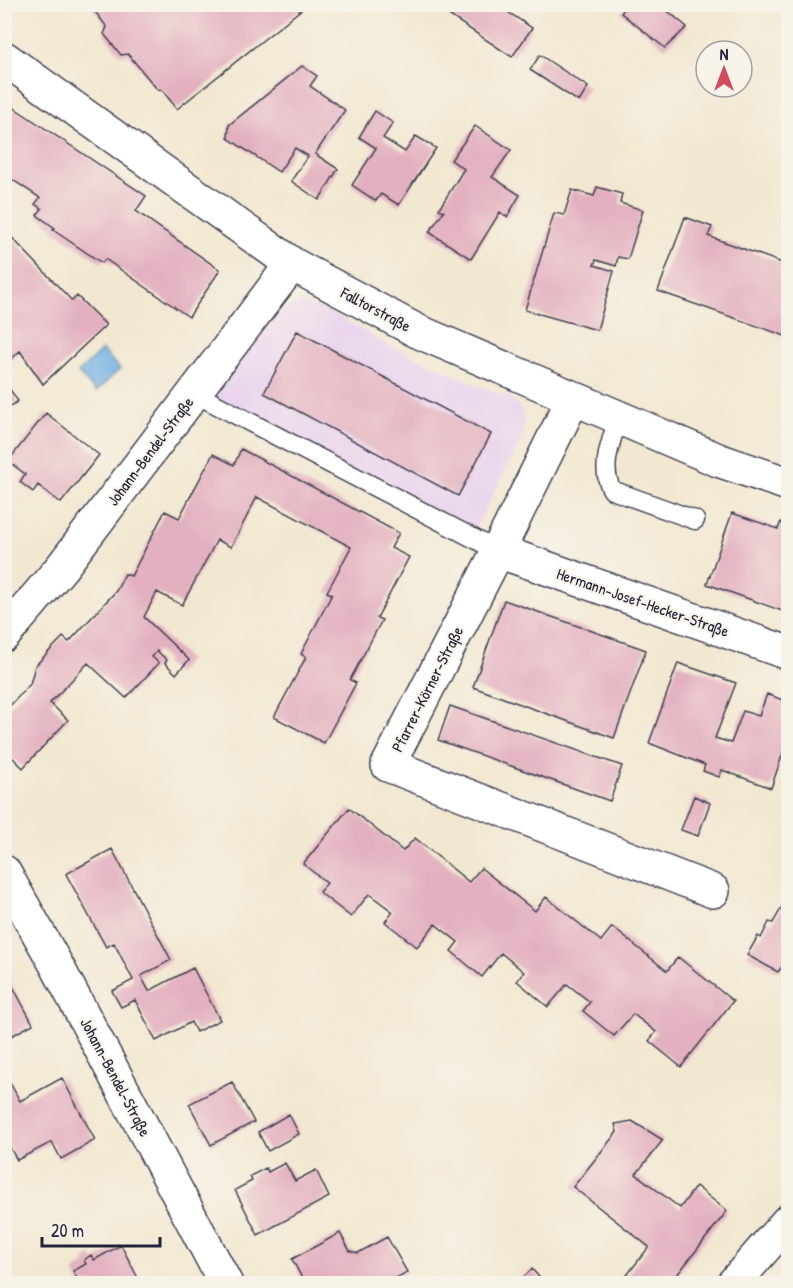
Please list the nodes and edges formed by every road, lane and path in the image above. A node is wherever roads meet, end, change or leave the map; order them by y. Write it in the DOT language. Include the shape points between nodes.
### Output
graph roads {
  1 [pos="4,58"];
  2 [pos="292,264"];
  3 [pos="194,393"];
  4 [pos="573,399"];
  5 [pos="618,418"];
  6 [pos="789,484"];
  7 [pos="695,520"];
  8 [pos="498,551"];
  9 [pos="4,634"];
  10 [pos="789,653"];
  11 [pos="4,872"];
  12 [pos="713,891"];
  13 [pos="789,1221"];
  14 [pos="226,1284"];
  15 [pos="733,1284"];
  1 -- 2 [label="street, Falltorstraße"];
  2 -- 3 [label="street, Johann-Bendel-Straße"];
  2 -- 4 [label="street, Falltorstraße" via="417,331"];
  3 -- 8 [label="lane"];
  3 -- 9 [label="street, Johann-Bendel-Straße" via="62,567"];
  4 -- 5 [label="street, Falltorstraße"];
  4 -- 8 [label="street, Pfarrer-Körner-Straße"];
  5 -- 6 [label="street, Falltorstraße" via="718,460"];
  5 -- 7 [label="lane" via="606,472 612,490"];
  8 -- 10 [label="street, Hermann-Josef-Hecker-Straße"];
  8 -- 12 [label="street, Pfarrer-Körner-Straße" via="388,765"];
  11 -- 14 [label="street, Johann-Bendel-Straße"];
  13 -- 15 [label="street"];
}
